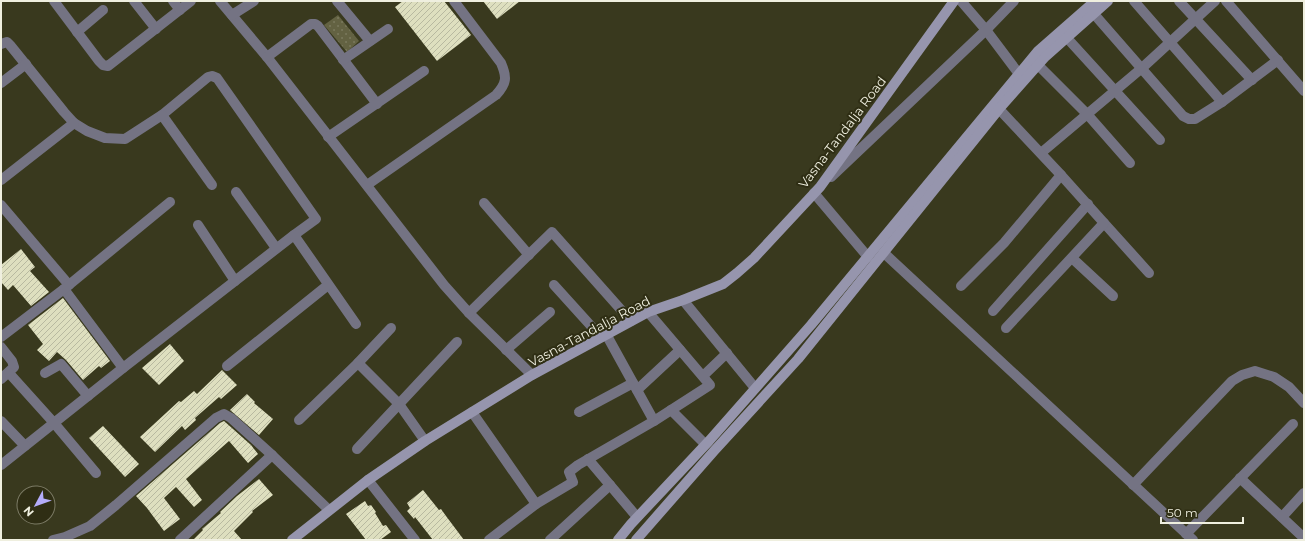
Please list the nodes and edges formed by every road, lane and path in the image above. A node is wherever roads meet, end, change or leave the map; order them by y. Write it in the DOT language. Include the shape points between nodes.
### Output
graph roads {
  1 [pos="54,1"];
  2 [pos="134,1"];
  3 [pos="173,1"];
  4 [pos="191,1"];
  5 [pos="220,1"];
  6 [pos="254,1"];
  7 [pos="337,1"];
  8 [pos="454,1"];
  9 [pos="954,1"];
  10 [pos="961,1"];
  11 [pos="1014,1"];
  12 [pos="1095,1"];
  13 [pos="1108,1"];
  14 [pos="1134,1"];
  15 [pos="1179,1"];
  16 [pos="1215,1"];
  17 [pos="1226,1"];
  18 [pos="103,10"];
  19 [pos="180,10"];
  20 [pos="1094,14"];
  21 [pos="232,15"];
  22 [pos="1196,19"];
  23 [pos="156,29"];
  24 [pos="388,29"];
  25 [pos="986,30"];
  26 [pos="77,32"];
  27 [pos="1067,38"];
  28 [pos="370,41"];
  29 [pos="1170,42"];
  30 [pos="1,44"];
  31 [pos="267,57"];
  32 [pos="344,60"];
  33 [pos="1278,60"];
  34 [pos="26,64"];
  35 [pos="1038,65"];
  36 [pos="1142,68"];
  37 [pos="424,71"];
  38 [pos="1252,80"];
  39 [pos="1016,81"];
  40 [pos="1,83"];
  41 [pos="1115,90"];
  42 [pos="1304,91"];
  43 [pos="1222,102"];
  44 [pos="377,104"];
  45 [pos="999,109"];
  46 [pos="1087,114"];
  47 [pos="162,115"];
  48 [pos="74,123"];
  49 [pos="328,137"];
  50 [pos="1160,140"];
  51 [pos="1041,153"];
  52 [pos="1130,163"];
  53 [pos="1061,174"];
  54 [pos="1,180"];
  55 [pos="212,184"];
  56 [pos="367,185"];
  57 [pos="817,190"];
  58 [pos="236,192"];
  59 [pos="170,202"];
  60 [pos="484,203"];
  61 [pos="1088,204"];
  62 [pos="1,205"];
  63 [pos="1104,223"];
  64 [pos="198,224"];
  65 [pos="294,235"];
  66 [pos="276,248"];
  67 [pos="884,253"];
  68 [pos="529,255"];
  69 [pos="868,257"];
  70 [pos="1072,258"];
  71 [pos="1149,273"];
  72 [pos="235,281"];
  73 [pos="328,285"];
  74 [pos="554,285"];
  75 [pos="961,286"];
  76 [pos="66,287"];
  77 [pos="1113,296"];
  78 [pos="683,300"];
  79 [pos="993,311"];
  80 [pos="469,312"];
  81 [pos="550,312"];
  82 [pos="648,312"];
  83 [pos="631,321"];
  84 [pos="356,324"];
  85 [pos="392,328"];
  86 [pos="1006,328"];
  87 [pos="604,336"];
  88 [pos="1,337"];
  89 [pos="457,342"];
  90 [pos="1,347"];
  91 [pos="506,350"];
  92 [pos="680,350"];
  93 [pos="727,353"];
  94 [pos="358,363"];
  95 [pos="227,366"];
  96 [pos="123,368"];
  97 [pos="45,373"];
  98 [pos="532,375"];
  99 [pos="5,376"];
  100 [pos="703,376"];
  101 [pos="635,387"];
  102 [pos="755,388"];
  103 [pos="88,396"];
  104 [pos="1304,402"];
  105 [pos="399,404"];
  106 [pos="671,410"];
  107 [pos="472,412"];
  108 [pos="579,412"];
  109 [pos="299,420"];
  110 [pos="1,421"];
  111 [pos="654,421"];
  112 [pos="54,423"];
  113 [pos="1292,424"];
  114 [pos="425,441"];
  115 [pos="705,444"];
  116 [pos="25,446"];
  117 [pos="357,449"];
  118 [pos="272,454"];
  119 [pos="588,459"];
  120 [pos="1,465"];
  121 [pos="96,473"];
  122 [pos="1240,478"];
  123 [pos="368,480"];
  124 [pos="610,485"];
  125 [pos="1133,485"];
  126 [pos="1304,493"];
  127 [pos="536,504"];
  128 [pos="329,510"];
  129 [pos="637,517"];
  130 [pos="1282,517"];
  131 [pos="1190,537"];
  132 [pos="297,538"];
  133 [pos="1304,538"];
  134 [pos="53,540"];
  135 [pos="180,540"];
  136 [pos="415,540"];
  137 [pos="489,540"];
  138 [pos="550,540"];
  139 [pos="618,540"];
  140 [pos="636,540"];
  1 -- 26 [label="street"];
  2 -- 23 [label="street"];
  3 -- 19 [label="street"];
  4 -- 19 [label="street"];
  5 -- 21 [label="street"];
  6 -- 21 [label="street"];
  7 -- 28 [label="street"];
  8 -- 56 [label="street" via="501,62 506,74 504,84 496,95"];
  9 -- 57 [label="street, Vasna-Tandalja Road"];
  10 -- 25 [label="street"];
  11 -- 25 [label="street"];
  12 -- 39 [label="street" via="1038,51"];
  13 -- 20 [label="street"];
  14 -- 29 [label="street"];
  15 -- 22 [label="street"];
  16 -- 22 [label="street"];
  17 -- 33 [label="street"];
  18 -- 26 [label="street"];
  19 -- 23 [label="street"];
  20 -- 27 [label="street"];
  20 -- 36 [label="street"];
  21 -- 31 [label="street"];
  22 -- 29 [label="street"];
  22 -- 38 [label="street"];
  23 -- 26 [label="street" via="108,66 99,61"];
  24 -- 28 [label="street"];
  25 -- 39 [label="street"];
  25 -- 57 [label="street"];
  27 -- 35 [label="street"];
  27 -- 41 [label="street"];
  28 -- 32 [label="street"];
  29 -- 36 [label="street"];
  29 -- 43 [label="street"];
  30 -- 34 [label="street" via="7,42"];
  31 -- 32 [label="street" via="311,24 315,24"];
  31 -- 49 [label="street"];
  32 -- 44 [label="street"];
  33 -- 38 [label="street"];
  33 -- 42 [label="street"];
  34 -- 40 [label="street"];
  34 -- 48 [label="street"];
  35 -- 39 [label="street"];
  35 -- 46 [label="street"];
  36 -- 41 [label="street"];
  36 -- 43 [label="street" via="1183,116 1189,119 1195,119"];
  37 -- 44 [label="street"];
  38 -- 43 [label="street"];
  39 -- 45 [label="street"];
  39 -- 69 [label="street"];
  41 -- 46 [label="street"];
  41 -- 50 [label="street"];
  44 -- 49 [label="street"];
  45 -- 51 [label="street"];
  45 -- 67 [label="street"];
  46 -- 51 [label="street"];
  46 -- 52 [label="street"];
  47 -- 48 [label="street" via="125,139 105,138"];
  47 -- 55 [label="street"];
  47 -- 65 [label="street" via="208,77 217,78 316,219"];
  48 -- 54 [label="street"];
  49 -- 56 [label="street"];
  51 -- 53 [label="street"];
  53 -- 61 [label="street"];
  53 -- 75 [label="street" via="1004,243"];
  56 -- 80 [label="street" via="423,259"];
  57 -- 69 [label="street"];
  57 -- 78 [label="street, Vasna-Tandalja Road" via="737,273 723,284"];
  58 -- 66 [label="street"];
  59 -- 76 [label="street"];
  60 -- 68 [label="street"];
  61 -- 63 [label="street"];
  61 -- 79 [label="street"];
  62 -- 76 [label="street"];
  63 -- 70 [label="street"];
  63 -- 71 [label="street"];
  64 -- 72 [label="street"];
  65 -- 66 [label="street"];
  65 -- 73 [label="street"];
  66 -- 72 [label="street"];
  67 -- 125 [label="street"];
  67 -- 140 [label="street" via="798,359"];
  68 -- 80 [label="street"];
  68 -- 83 [label="street" via="552,232"];
  69 -- 102 [label="street"];
  70 -- 77 [label="street"];
  70 -- 86 [label="street"];
  72 -- 96 [label="street"];
  73 -- 84 [label="street"];
  73 -- 95 [label="street"];
  74 -- 87 [label="street"];
  76 -- 88 [label="street"];
  76 -- 96 [label="street"];
  78 -- 82 [label="street, Vasna-Tandalja Road"];
  78 -- 93 [label="street"];
  80 -- 91 [label="street"];
  81 -- 91 [label="street"];
  82 -- 83 [label="street, Vasna-Tandalja Road"];
  82 -- 92 [label="street"];
  83 -- 87 [label="street, Vasna-Tandalja Road"];
  85 -- 94 [label="street"];
  87 -- 98 [label="street, Vasna-Tandalja Road"];
  87 -- 101 [label="street"];
  89 -- 105 [label="street"];
  90 -- 99 [label="street" via="14,367"];
  91 -- 98 [label="street"];
  92 -- 100 [label="street"];
  92 -- 101 [label="street"];
  93 -- 100 [label="street"];
  93 -- 102 [label="street"];
  94 -- 105 [label="street"];
  94 -- 109 [label="street"];
  96 -- 103 [label="street"];
  97 -- 103 [label="street" via="61,364"];
  98 -- 107 [label="street, Vasna-Tandalja Road"];
  99 -- 112 [label="street"];
  100 -- 106 [label="street" via="710,385"];
  101 -- 108 [label="street"];
  101 -- 111 [label="street"];
  102 -- 115 [label="street"];
  103 -- 112 [label="street"];
  104 -- 125 [label="street" via="1274,377 1255,371 1242,375 1232,381"];
  105 -- 114 [label="street"];
  105 -- 117 [label="street"];
  106 -- 111 [label="street"];
  106 -- 115 [label="street"];
  107 -- 114 [label="street, Vasna-Tandalja Road"];
  107 -- 127 [label="street"];
  110 -- 116 [label="street"];
  111 -- 119 [label="street"];
  112 -- 116 [label="street"];
  112 -- 121 [label="street"];
  113 -- 122 [label="street"];
  114 -- 123 [label="street, Vasna-Tandalja Road"];
  115 -- 129 [label="street"];
  116 -- 120 [label="street"];
  118 -- 128 [label="street"];
  118 -- 134 [label="street" via="224,414 216,418 90,526"];
  118 -- 135 [label="street"];
  119 -- 124 [label="street"];
  119 -- 127 [label="street" via="569,472 573,482"];
  122 -- 130 [label="street"];
  122 -- 131 [label="street"];
  123 -- 128 [label="street, Vasna-Tandalja Road"];
  123 -- 136 [label="street"];
  124 -- 129 [label="street"];
  124 -- 138 [label="street"];
  125 -- 131 [label="street"];
  126 -- 130 [label="street"];
  127 -- 137 [label="street"];
  128 -- 132 [label="street, Vasna-Tandalja Road"];
  129 -- 139 [label="street"];
  130 -- 133 [label="street"];
}
